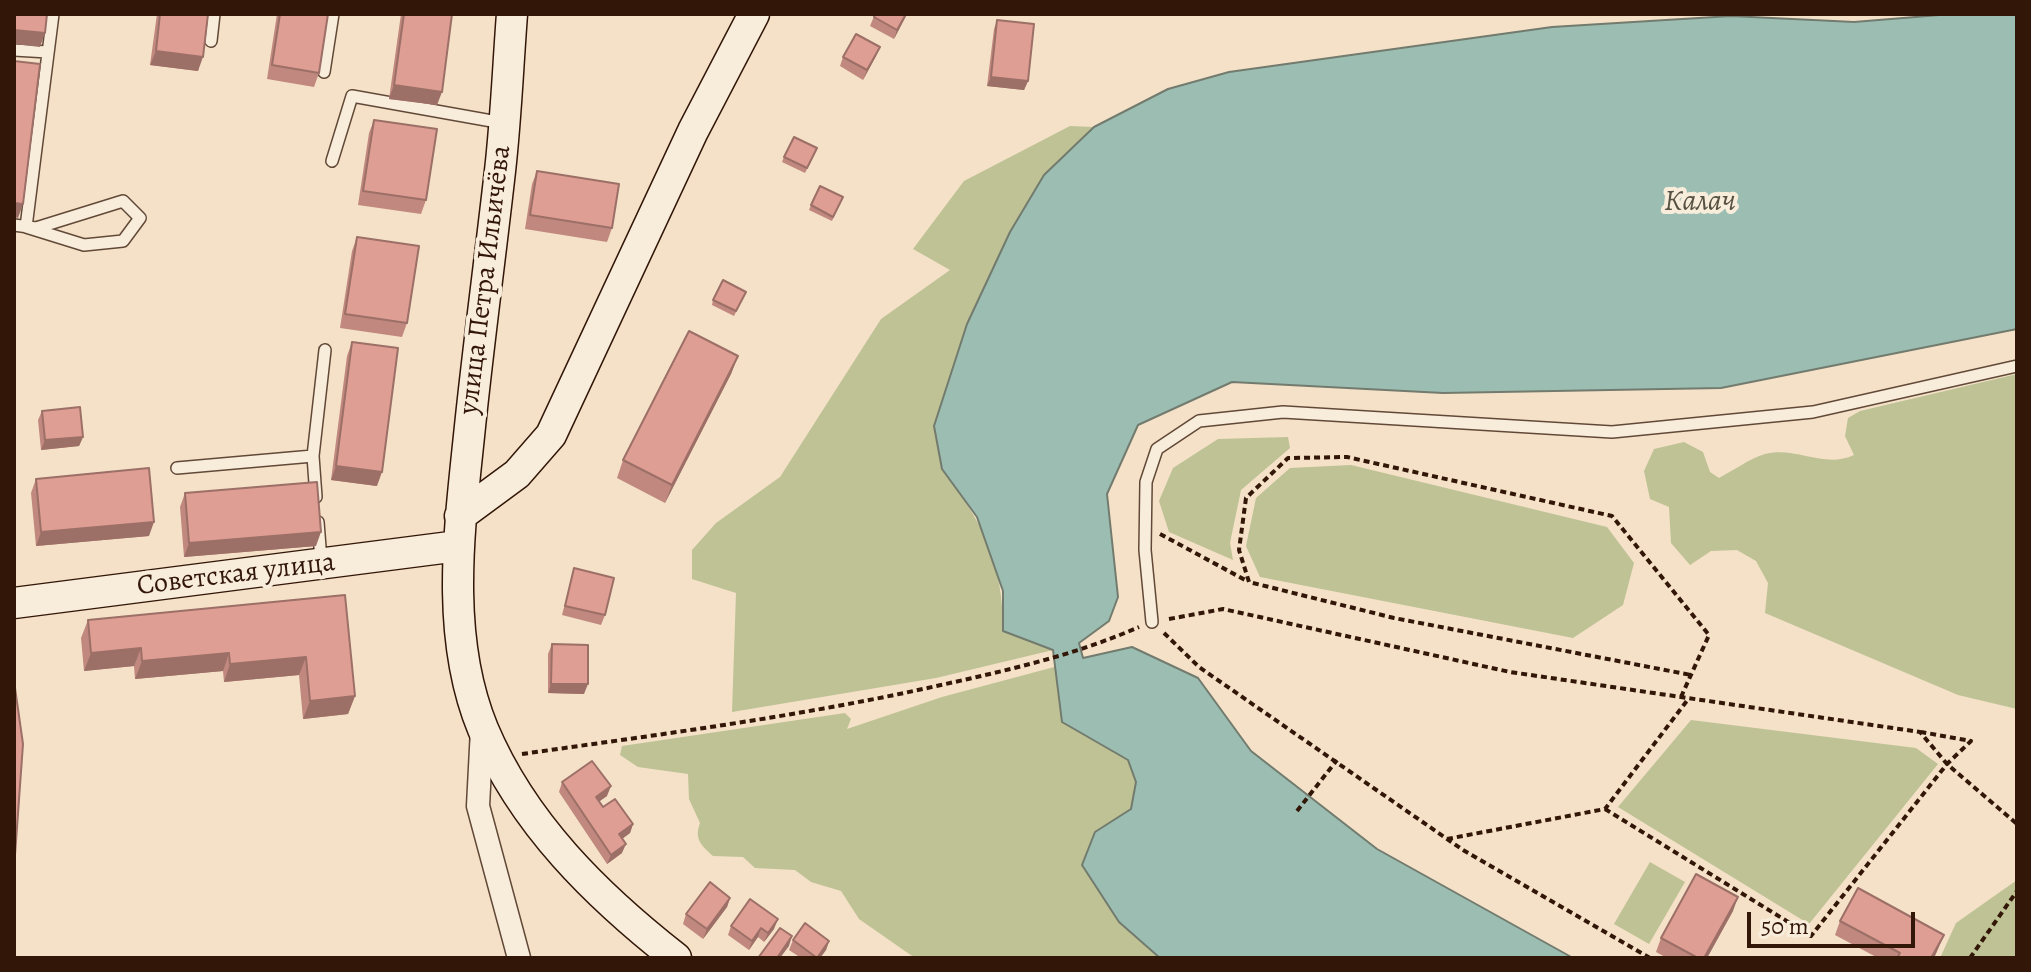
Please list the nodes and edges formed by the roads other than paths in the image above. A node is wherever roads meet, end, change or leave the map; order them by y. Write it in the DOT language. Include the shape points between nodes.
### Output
graph roads {
  1 [pos="53,14"];
  2 [pos="214,14"];
  3 [pos="333,14"];
  4 [pos="512,14"];
  5 [pos="754,14"];
  6 [pos="211,41"];
  7 [pos="14,50"];
  8 [pos="48,52"];
  9 [pos="324,72"];
  10 [pos="504,123"];
  11 [pos="332,161"];
  12 [pos="22,226"];
  13 [pos="325,350"];
  14 [pos="2017,366"];
  15 [pos="313,456"];
  16 [pos="177,468"];
  17 [pos="460,516"];
  18 [pos="458,546"];
  19 [pos="322,564"];
  20 [pos="14,603"];
  21 [pos="1152,622"];
  22 [pos="482,728"];
  23 [pos="519,958"];
  24 [pos="676,958"];
  1 -- 8 [label="lane"];
  2 -- 6 [label="lane"];
  3 -- 9 [label="lane"];
  4 -- 10 [label="main road, улица Петра Ильичёва"];
  5 -- 17 [label="main road" via="693,131 551,435 517,474"];
  7 -- 8 [label="lane"];
  8 -- 12 [label="lane"];
  10 -- 11 [label="lane" via="352,96"];
  10 -- 17 [label="main road, улица Петра Ильичёва"];
  12 -- 12 [label="lane" via="36,228 123,201 140,218 123,241 84,245"];
  13 -- 15 [label="lane"];
  14 -- 21 [label="lane" via="1813,412 1612,432 1283,412 1199,421 1157,449 1146,482"];
  15 -- 16 [label="lane"];
  15 -- 19 [label="lane"];
  17 -- 18 [label="main road, улица Петра Ильичёва"];
  18 -- 19 [label="main road, Советская улица"];
  18 -- 22 [label="main road, улица Петра Ильичёва" via="464,659"];
  19 -- 20 [label="main road, Советская улица"];
  22 -- 23 [label="street" via="478,806"];
  22 -- 24 [label="main road, улица Петра Ильичёва" via="514,791 546,836 612,905"];
}
